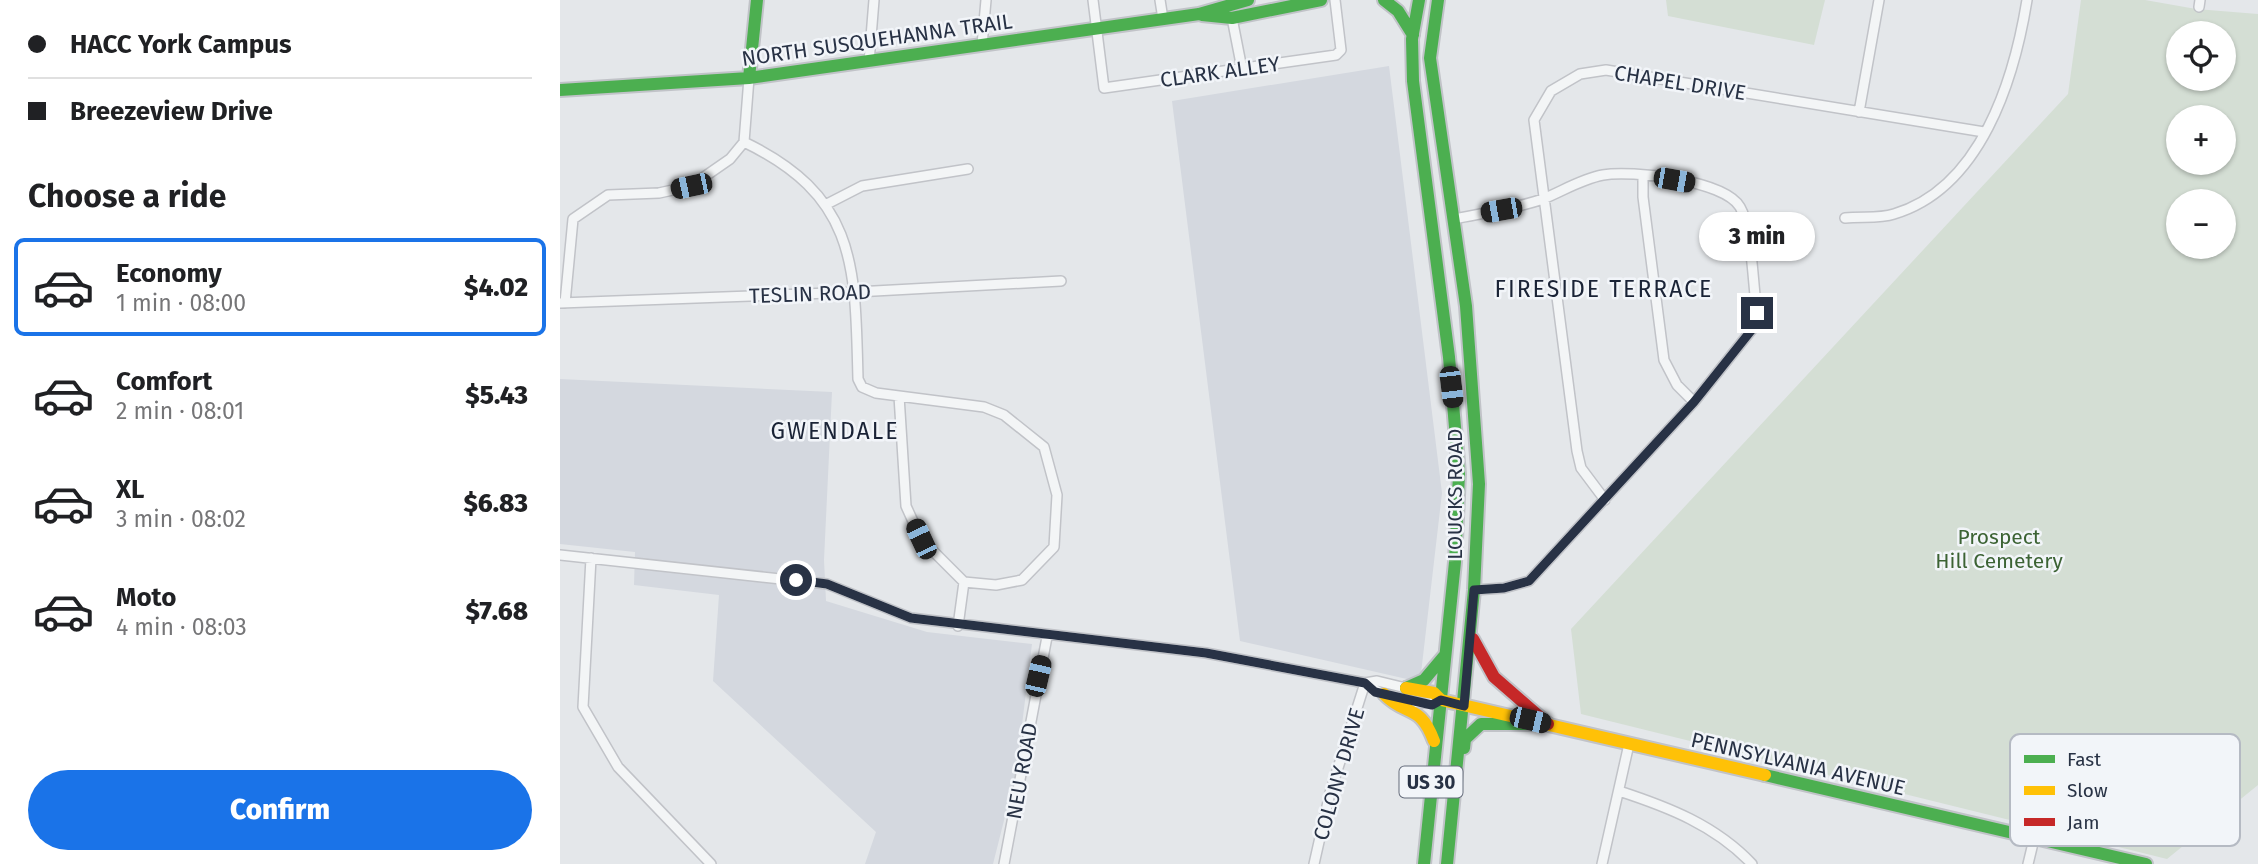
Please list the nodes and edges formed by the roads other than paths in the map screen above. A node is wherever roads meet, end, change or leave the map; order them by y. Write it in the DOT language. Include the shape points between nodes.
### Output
graph roads {
  1 [pos="757,0"];
  2 [pos="874,0"];
  3 [pos="986,0"];
  4 [pos="1093,0"];
  5 [pos="1160,0"];
  6 [pos="1248,0"];
  7 [pos="1321,0"];
  8 [pos="1335,0"];
  9 [pos="1384,0"];
  10 [pos="1419,0"];
  11 [pos="1438,0"];
  12 [pos="1879,0"];
  13 [pos="2027,0"];
  14 [pos="1229,2"];
  15 [pos="1199,15"];
  16 [pos="1232,18"];
  17 [pos="1163,19"];
  18 [pos="1096,29"];
  19 [pos="1413,35"];
  20 [pos="982,45"];
  21 [pos="869,62"];
  22 [pos="1242,69"];
  23 [pos="749,78"];
  24 [pos="560,90"];
  25 [pos="1859,112"];
  26 [pos="1984,132"];
  27 [pos="744,142"];
  28 [pos="968,169"];
  29 [pos="1643,176"];
  30 [pos="1544,199"];
  31 [pos="827,204"];
  32 [pos="1845,218"];
  33 [pos="1454,219"];
  34 [pos="1061,281"];
  35 [pos="856,292"];
  36 [pos="562,303"];
  37 [pos="899,396"];
  38 [pos="1694,402"];
  39 [pos="1605,500"];
  40 [pos="560,555"];
  41 [pos="591,558"];
  42 [pos="964,582"];
  43 [pos="1474,590"];
  44 [pos="958,626"];
  45 [pos="1470,630"];
  46 [pos="1047,636"];
  47 [pos="1446,653"];
  48 [pos="1365,683"];
  49 [pos="1406,688"];
  50 [pos="1384,694"];
  51 [pos="1441,700"];
  52 [pos="1464,706"];
  53 [pos="1548,724"];
  54 [pos="1629,744"];
  55 [pos="1435,747"];
  56 [pos="1456,781"];
  57 [pos="1619,791"];
  58 [pos="2010,833"];
  59 [pos="2032,846"];
  60 [pos="2065,846"];
  61 [pos="711,864"];
  62 [pos="1003,864"];
  63 [pos="1314,864"];
  64 [pos="1424,864"];
  65 [pos="1447,864"];
  66 [pos="1602,864"];
  67 [pos="1752,864"];
  68 [pos="2028,864"];
  69 [pos="2146,864"];
  1 -- 23 [label="main road"];
  2 -- 21 [label="street"];
  3 -- 20 [label="street"];
  4 -- 18 [label="street"];
  5 -- 17 [label="street"];
  6 -- 14 [label="main road, NORTH SUSQUEHANNA TRAIL"];
  7 -- 16 [label="main road, NORTH SUSQUEHANNA TRAIL"];
  8 -- 22 [label="street, CLARK ALLEY" via="1341,50 1336,55"];
  9 -- 19 [label="main road" via="1398,10"];
  10 -- 19 [label="main road, LOUCKS ROAD / US 30"];
  11 -- 33 [label="main road, LOUCKS ROAD / US 30" via="1430,58"];
  12 -- 25 [label="street"];
  13 -- 26 [label="street" via="2016,59"];
  14 -- 15 [label="main road, NORTH SUSQUEHANNA TRAIL"];
  15 -- 16 [label="main road, NORTH SUSQUEHANNA TRAIL"];
  15 -- 17 [label="main road, NORTH SUSQUEHANNA TRAIL"];
  16 -- 22 [label="street"];
  17 -- 18 [label="main road, NORTH SUSQUEHANNA TRAIL"];
  18 -- 20 [label="main road, NORTH SUSQUEHANNA TRAIL"];
  18 -- 22 [label="street, CLARK ALLEY" via="1104,88"];
  19 -- 47 [label="main road, LOUCKS ROAD / US 30" via="1413,81 1457,439 1457,522"];
  20 -- 21 [label="main road, NORTH SUSQUEHANNA TRAIL"];
  21 -- 23 [label="main road, NORTH SUSQUEHANNA TRAIL"];
  23 -- 24 [label="main road, NORTH SUSQUEHANNA TRAIL"];
  23 -- 27 [label="street"];
  25 -- 26 [label="street, CHAPEL DRIVE"];
  25 -- 30 [label="street, CHAPEL DRIVE" via="1606,70 1580,74 1551,91 1534,120"];
  26 -- 32 [label="street" via="1965,165 1939,189 1891,215"];
  27 -- 31 [label="street" via="778,158"];
  27 -- 36 [label="street" via="730,159 691,186 659,193 608,195 573,219"];
  28 -- 31 [label="street" via="862,186"];
  29 -- 30 [label="street" via="1603,175"];
  29 -- 38 [label="street" via="1664,360 1676,386"];
  29 -- 38 [label="street" via="1712,187 1740,206 1745,221 1757,313 1754,327"];
  30 -- 33 [label="street"];
  30 -- 39 [label="street, CHAPEL DRIVE" via="1581,468"];
  31 -- 35 [label="street" via="842,233"];
  33 -- 43 [label="main road, LOUCKS ROAD / US 30" via="1466,306 1479,484"];
  34 -- 35 [label="street, TESLIN ROAD"];
  35 -- 36 [label="street, TESLIN ROAD"];
  35 -- 37 [label="street" via="858,379 862,387 876,393"];
  37 -- 42 [label="street" via="906,506 921,539"];
  37 -- 42 [label="street" via="984,407 1004,415 1044,447 1057,495 1054,547 1022,580 996,585"];
  38 -- 39 [label="street"];
  39 -- 43 [label="street" via="1529,581"];
  40 -- 41 [label="street, PENNSYLVANIA AVENUE"];
  41 -- 44 [label="street, PENNSYLVANIA AVENUE" via="827,584 911,618"];
  41 -- 61 [label="street" via="583,707 618,767"];
  42 -- 44 [label="street"];
  43 -- 45 [label="main road, LOUCKS ROAD / US 30"];
  44 -- 46 [label="street, PENNSYLVANIA AVENUE"];
  45 -- 52 [label="main road, LOUCKS ROAD / US 30"];
  45 -- 53 [label="main road" via="1490,675"];
  46 -- 48 [label="street, PENNSYLVANIA AVENUE" via="1206,653"];
  46 -- 62 [label="street, NEU ROAD"];
  47 -- 49 [label="main road" via="1427,679"];
  47 -- 51 [label="main road, LOUCKS ROAD / US 30"];
  48 -- 49 [label="street, PENNSYLVANIA AVENUE"];
  48 -- 50 [label="street, PENNSYLVANIA AVENUE"];
  48 -- 63 [label="street, COLONY DRIVE" via="1330,793"];
  49 -- 51 [label="main road, PENNSYLVANIA AVENUE" via="1434,693"];
  50 -- 51 [label="street, PENNSYLVANIA AVENUE" via="1432,705"];
  50 -- 55 [label="main road" via="1389,701 1417,710 1427,721"];
  51 -- 52 [label="main road, PENNSYLVANIA AVENUE"];
  51 -- 55 [label="main road, LOUCKS ROAD / US 30"];
  52 -- 53 [label="main road, PENNSYLVANIA AVENUE"];
  52 -- 56 [label="main road, LOUCKS ROAD / US 30"];
  53 -- 54 [label="main road, PENNSYLVANIA AVENUE"];
  53 -- 56 [label="main road" via="1476,726 1465,739"];
  54 -- 57 [label="street"];
  54 -- 58 [label="main road, PENNSYLVANIA AVENUE"];
  55 -- 64 [label="main road, LOUCKS ROAD / US 30"];
  56 -- 65 [label="main road, LOUCKS ROAD / US 30"];
  57 -- 66 [label="street"];
  57 -- 67 [label="street" via="1689,817"];
  59 -- 68 [label="street"];
  60 -- 69 [label="main road, PENNSYLVANIA AVENUE"];
}
